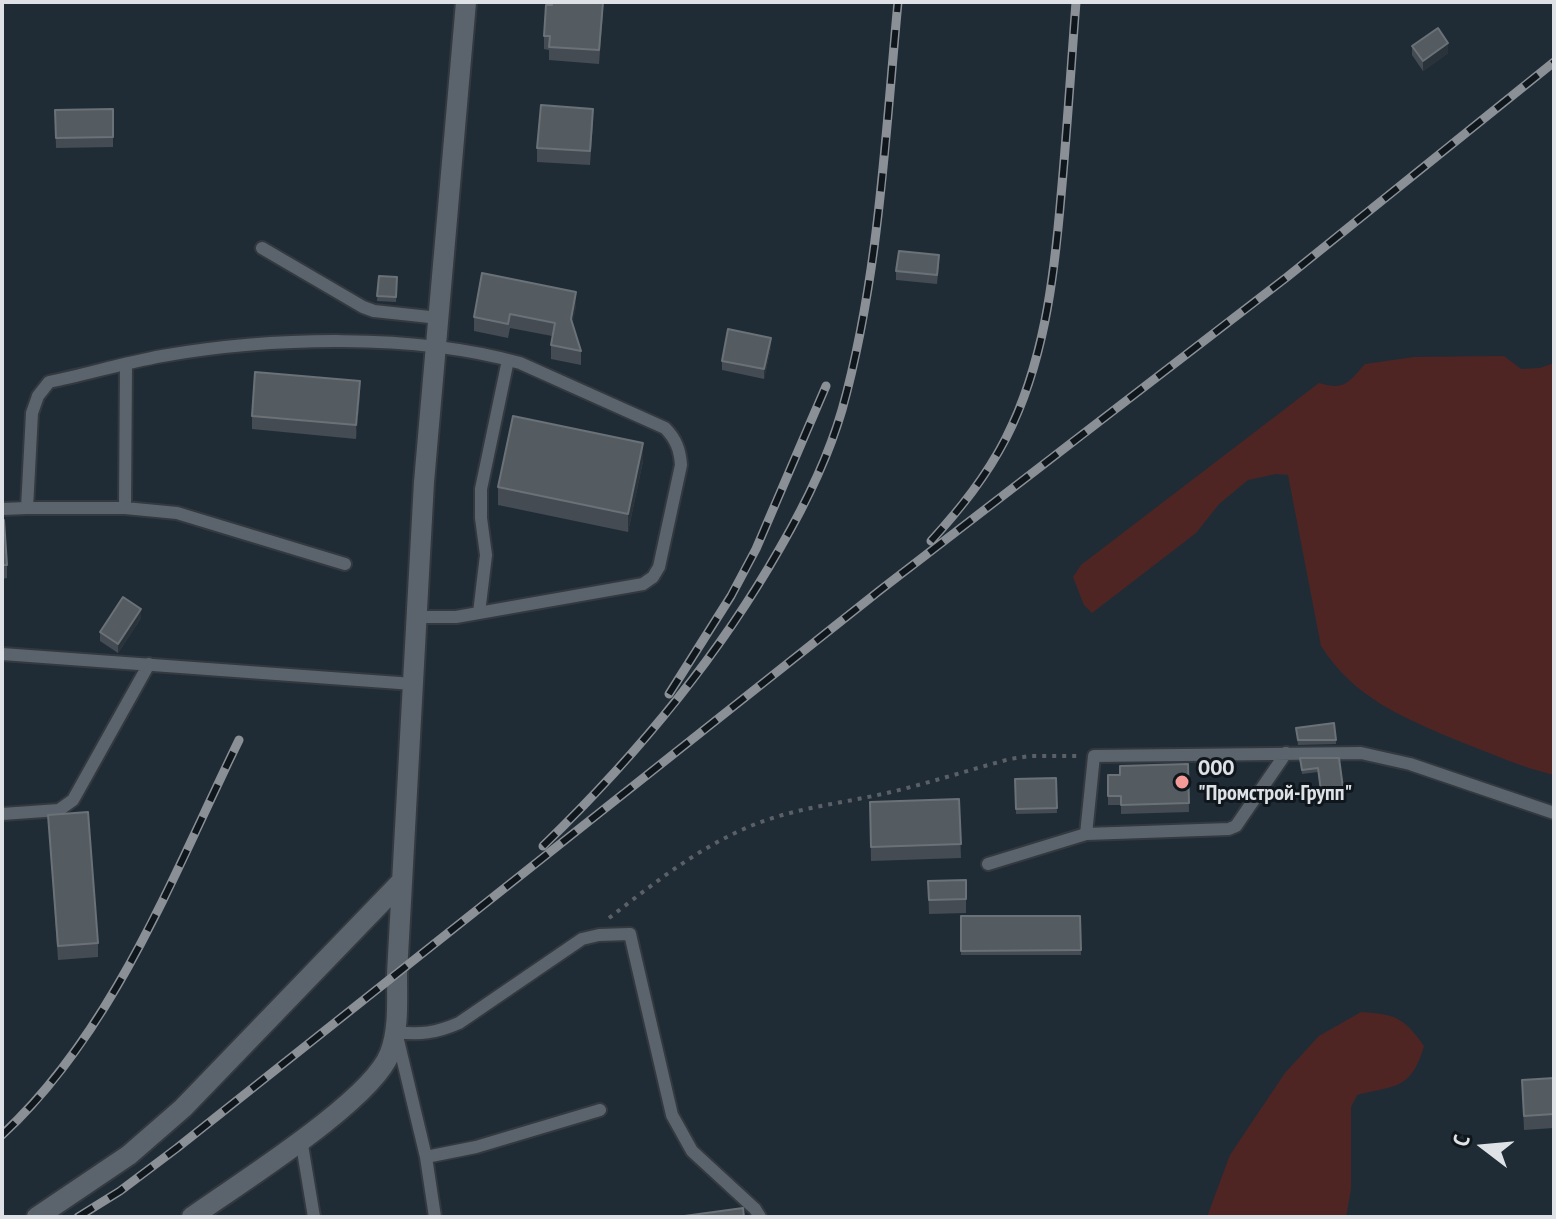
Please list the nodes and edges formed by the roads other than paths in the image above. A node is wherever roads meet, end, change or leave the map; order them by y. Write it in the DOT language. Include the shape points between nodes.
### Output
graph roads {
  1 [pos="466,2"];
  2 [pos="262,248"];
  3 [pos="439,318"];
  4 [pos="437,346"];
  5 [pos="508,360"];
  6 [pos="126,365"];
  7 [pos="27,508"];
  8 [pos="125,508"];
  9 [pos="2,509"];
  10 [pos="345,564"];
  11 [pos="479,613"];
  12 [pos="417,617"];
  13 [pos="2,654"];
  14 [pos="149,664"];
  15 [pos="413,684"];
  16 [pos="1286,753"];
  17 [pos="1554,813"];
  18 [pos="2,814"];
  19 [pos="1086,834"];
  20 [pos="988,864"];
  21 [pos="402,881"];
  22 [pos="396,1032"];
  23 [pos="600,1110"];
  24 [pos="301,1139"];
  25 [pos="426,1157"];
  26 [pos="37,1217"];
  27 [pos="192,1217"];
  28 [pos="314,1217"];
  29 [pos="435,1217"];
  30 [pos="760,1217"];
  1 -- 3 [label="street"];
  2 -- 3 [label="lane" via="363,307"];
  3 -- 4 [label="street"];
  4 -- 5 [label="lane"];
  4 -- 6 [label="lane" via="270,344"];
  4 -- 12 [label="street"];
  5 -- 11 [label="lane" via="481,489 486,555"];
  5 -- 11 [label="lane" via="665,428 677,443 681,465 653,577 643,584"];
  6 -- 7 [label="lane" via="49,382 38,396 32,413"];
  6 -- 8 [label="lane"];
  7 -- 8 [label="lane"];
  7 -- 9 [label="lane"];
  8 -- 10 [label="lane" via="177,513"];
  11 -- 12 [label="lane"];
  12 -- 15 [label="street"];
  13 -- 14 [label="lane"];
  14 -- 15 [label="lane"];
  14 -- 18 [label="lane" via="73,800 59,810"];
  15 -- 21 [label="street"];
  16 -- 17 [label="lane" via="1379,756"];
  16 -- 19 [label="lane" via="1229,829"];
  16 -- 19 [label="lane" via="1094,756"];
  19 -- 20 [label="lane"];
  21 -- 22 [label="street"];
  21 -- 26 [label="street" via="183,1108 129,1155"];
  22 -- 24 [label="street" via="389,1056 366,1087"];
  22 -- 25 [label="lane"];
  22 -- 30 [label="lane" via="438,1032 582,939 630,934 672,1115 692,1151"];
  23 -- 25 [label="lane"];
  24 -- 27 [label="street"];
  24 -- 28 [label="lane"];
  25 -- 29 [label="lane"];
}
